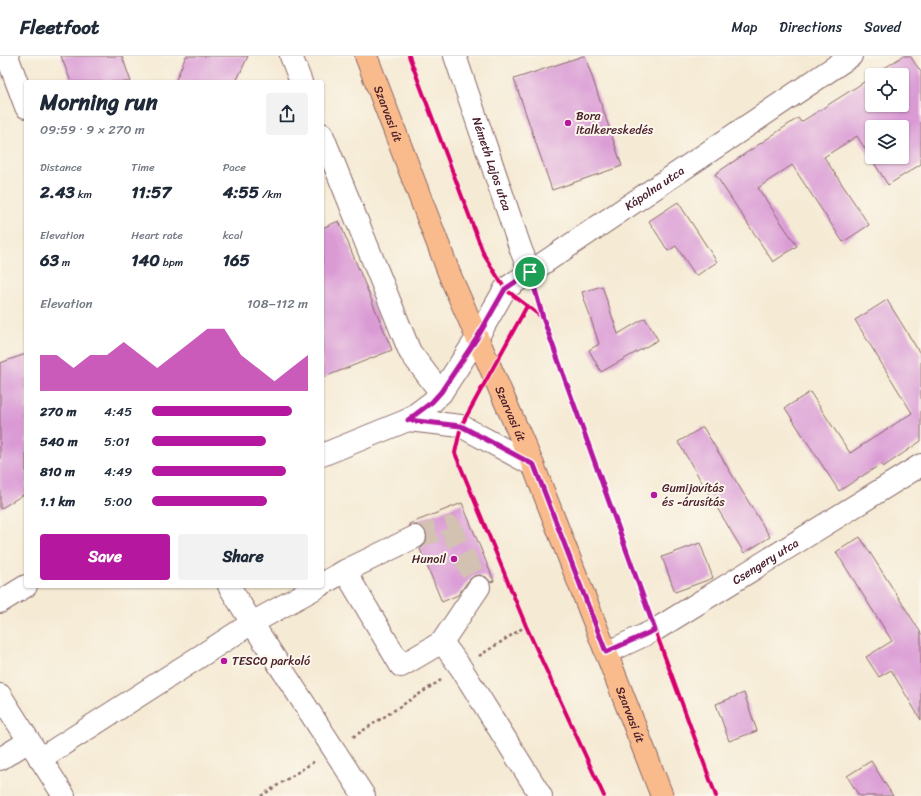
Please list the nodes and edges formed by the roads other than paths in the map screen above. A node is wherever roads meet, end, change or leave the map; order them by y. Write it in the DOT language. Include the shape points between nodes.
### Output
graph roads {
  1 [pos="7,56"];
  2 [pos="290,56"];
  3 [pos="366,56"];
  4 [pos="455,56"];
  5 [pos="851,56"];
  6 [pos="300,80"];
  7 [pos="24,102"];
  8 [pos="324,139"];
  9 [pos="530,272"];
  10 [pos="477,338"];
  11 [pos="441,392"];
  12 [pos="408,420"];
  13 [pos="324,454"];
  14 [pos="534,465"];
  15 [pos="921,465"];
  16 [pos="415,536"];
  17 [pos="345,572"];
  18 [pos="324,583"];
  19 [pos="24,587"];
  20 [pos="479,587"];
  21 [pos="230,588"];
  22 [pos="315,588"];
  23 [pos="0,602"];
  24 [pos="252,623"];
  25 [pos="442,642"];
  26 [pos="606,652"];
  27 [pos="0,694"];
  28 [pos="29,741"];
  29 [pos="0,759"];
  30 [pos="40,759"];
  31 [pos="64,796"];
  32 [pos="364,796"];
  33 [pos="541,796"];
  34 [pos="662,796"];
  1 -- 7 [label="street"];
  2 -- 6 [label="street"];
  3 -- 10 [label="main road, Szarvasi út" via="451,278"];
  4 -- 9 [label="street, Németh Lajos utca"];
  5 -- 9 [label="street, Kápolna utca"];
  8 -- 11 [label="street" via="410,352"];
  9 -- 10 [label="street, Kápolna utca" via="505,289"];
  10 -- 11 [label="street, Kápolna utca"];
  10 -- 14 [label="main road, Szarvasi út"];
  11 -- 12 [label="street, Kápolna utca"];
  12 -- 13 [label="street"];
  12 -- 14 [label="street" via="461,426"];
  14 -- 26 [label="main road, Szarvasi út"];
  15 -- 26 [label="street, Csengery utca" via="655,630"];
  16 -- 17 [label="street"];
  17 -- 18 [label="street"];
  17 -- 25 [label="street" via="401,666"];
  19 -- 23 [label="street"];
  20 -- 25 [label="street"];
  21 -- 24 [label="street"];
  22 -- 24 [label="street"];
  24 -- 30 [label="street"];
  24 -- 32 [label="street"];
  25 -- 33 [label="street"];
  26 -- 34 [label="main road, Szarvasi út"];
  27 -- 28 [label="street"];
  28 -- 29 [label="street"];
  28 -- 30 [label="street"];
  30 -- 31 [label="street"];
}
